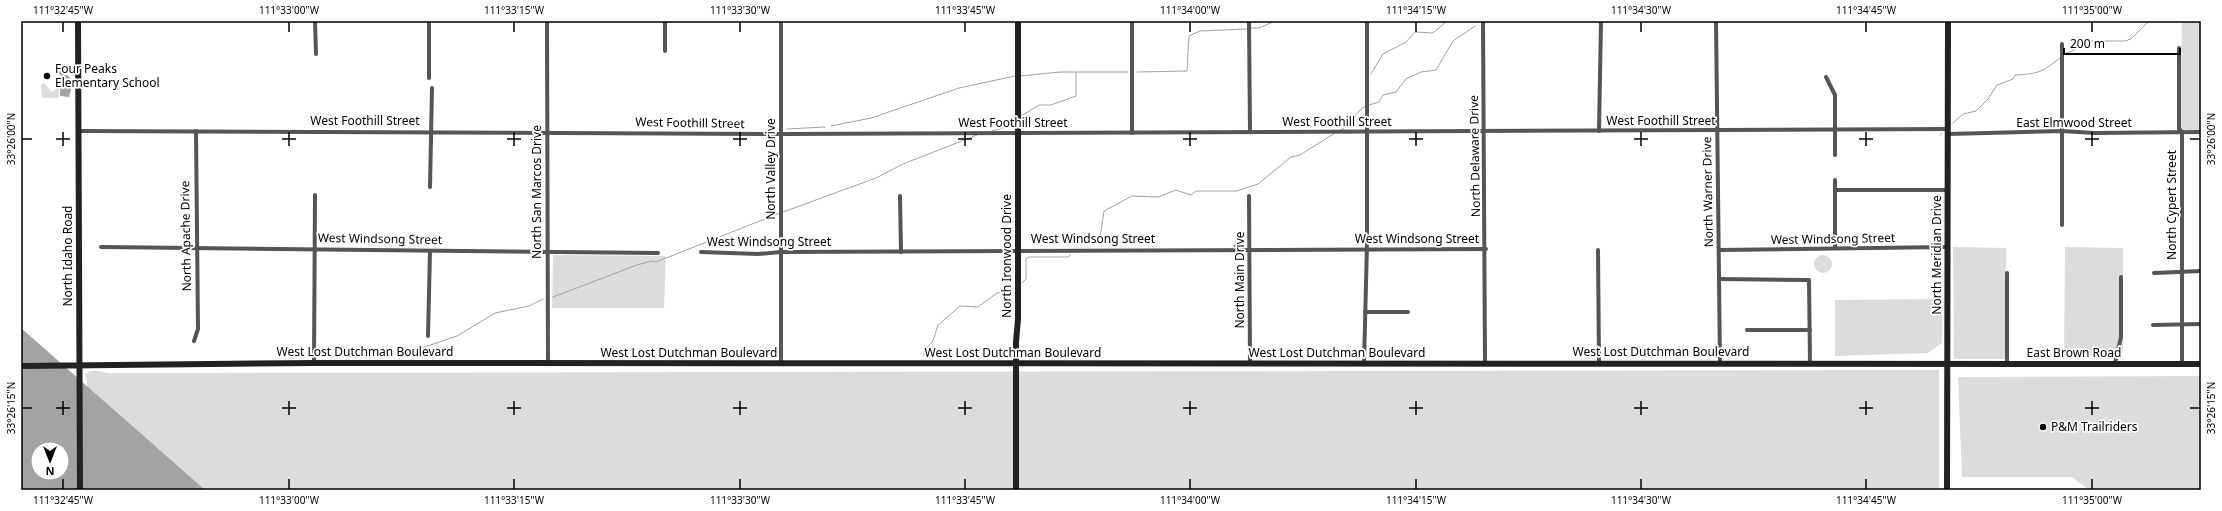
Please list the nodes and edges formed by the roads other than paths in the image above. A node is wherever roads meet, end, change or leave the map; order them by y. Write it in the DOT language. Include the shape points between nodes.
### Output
graph roads {
  1 [pos="78,21"];
  2 [pos="315,21"];
  3 [pos="429,21"];
  4 [pos="547,21"];
  5 [pos="665,21"];
  6 [pos="781,21"];
  7 [pos="1018,21"];
  8 [pos="1132,21"];
  9 [pos="1249,21"];
  10 [pos="1367,21"];
  11 [pos="1483,21"];
  12 [pos="1601,21"];
  13 [pos="1716,21"];
  14 [pos="1948,21"];
  15 [pos="2062,44"];
  16 [pos="2179,48"];
  17 [pos="665,51"];
  18 [pos="316,54"];
  19 [pos="1826,77"];
  20 [pos="429,78"];
  21 [pos="432,88"];
  22 [pos="79,131"];
  23 [pos="196,131"];
  24 [pos="1600,131"];
  25 [pos="1716,131"];
  26 [pos="1834,131"];
  27 [pos="1948,131"];
  28 [pos="2062,131"];
  29 [pos="431,132"];
  30 [pos="547,132"];
  31 [pos="1019,132"];
  32 [pos="1132,132"];
  33 [pos="1250,132"];
  34 [pos="1365,132"];
  35 [pos="1484,132"];
  36 [pos="2182,132"];
  37 [pos="2201,132"];
  38 [pos="781,134"];
  39 [pos="1835,154"];
  40 [pos="1835,180"];
  41 [pos="430,187"];
  42 [pos="1835,190"];
  43 [pos="1948,190"];
  44 [pos="316,195"];
  45 [pos="900,196"];
  46 [pos="1249,196"];
  47 [pos="2062,225"];
  48 [pos="102,247"];
  49 [pos="1948,247"];
  50 [pos="196,248"];
  51 [pos="315,248"];
  52 [pos="1250,248"];
  53 [pos="1486,248"];
  54 [pos="1835,248"];
  55 [pos="1367,249"];
  56 [pos="1018,250"];
  57 [pos="1598,250"];
  58 [pos="1720,250"];
  59 [pos="430,251"];
  60 [pos="547,251"];
  61 [pos="658,252"];
  62 [pos="701,252"];
  63 [pos="781,252"];
  64 [pos="901,252"];
  65 [pos="2201,271"];
  66 [pos="2008,273"];
  67 [pos="2154,273"];
  68 [pos="2182,273"];
  69 [pos="2121,277"];
  70 [pos="1720,279"];
  71 [pos="1365,312"];
  72 [pos="1408,312"];
  73 [pos="2201,324"];
  74 [pos="2153,325"];
  75 [pos="2182,325"];
  76 [pos="1747,330"];
  77 [pos="1810,330"];
  78 [pos="428,336"];
  79 [pos="194,341"];
  80 [pos="314,363"];
  81 [pos="548,363"];
  82 [pos="1485,363"];
  83 [pos="1600,363"];
  84 [pos="1720,363"];
  85 [pos="1810,363"];
  86 [pos="2182,363"];
  87 [pos="782,364"];
  88 [pos="1016,364"];
  89 [pos="1250,364"];
  90 [pos="1364,364"];
  91 [pos="1947,364"];
  92 [pos="2007,364"];
  93 [pos="2115,364"];
  94 [pos="2201,364"];
  95 [pos="79,365"];
  96 [pos="21,366"];
  97 [pos="80,490"];
  98 [pos="1016,490"];
  99 [pos="1947,490"];
  1 -- 22 [label="street, North Idaho Road"];
  2 -- 18 [label="street"];
  3 -- 20 [label="street"];
  4 -- 30 [label="street, North San Marcos Drive"];
  5 -- 17 [label="street"];
  6 -- 38 [label="street, North Valley Drive"];
  7 -- 31 [label="street, North Ironwood Drive"];
  8 -- 32 [label="street"];
  9 -- 33 [label="street"];
  10 -- 34 [label="street"];
  11 -- 35 [label="street, North Delaware Drive"];
  12 -- 24 [label="street"];
  13 -- 25 [label="street, North Warner Drive"];
  14 -- 27 [label="street, North Meridian Drive"];
  15 -- 28 [label="street"];
  16 -- 36 [label="street, North Cypert Street" via="2179,129"];
  19 -- 26 [label="street" via="1835,95"];
  21 -- 29 [label="street"];
  22 -- 23 [label="street, West Foothill Street"];
  22 -- 95 [label="street, North Idaho Road"];
  23 -- 29 [label="street, West Foothill Street"];
  23 -- 50 [label="street, North Apache Drive"];
  24 -- 25 [label="street, West Foothill Street"];
  24 -- 35 [label="street, West Foothill Street"];
  25 -- 26 [label="street, West Foothill Street"];
  25 -- 58 [label="street, North Warner Drive"];
  26 -- 27 [label="street, West Foothill Street"];
  26 -- 39 [label="street"];
  27 -- 28 [label="street, East Elmwood Street"];
  27 -- 43 [label="street, North Meridian Drive"];
  28 -- 36 [label="street, East Elmwood Street"];
  28 -- 47 [label="street"];
  29 -- 30 [label="street, West Foothill Street"];
  29 -- 41 [label="street"];
  30 -- 38 [label="street, West Foothill Street"];
  30 -- 60 [label="street, North San Marcos Drive"];
  31 -- 32 [label="street, West Foothill Street"];
  31 -- 38 [label="street, West Foothill Street"];
  31 -- 56 [label="street, North Ironwood Drive"];
  32 -- 33 [label="street, West Foothill Street"];
  33 -- 34 [label="street, West Foothill Street"];
  34 -- 35 [label="street, West Foothill Street"];
  34 -- 55 [label="street"];
  35 -- 53 [label="street, North Delaware Drive"];
  36 -- 37 [label="street, East Elmwood Street"];
  36 -- 68 [label="street, North Cypert Street"];
  38 -- 63 [label="street, North Valley Drive"];
  40 -- 42 [label="street"];
  42 -- 43 [label="street"];
  42 -- 54 [label="street"];
  43 -- 49 [label="street, North Meridian Drive"];
  44 -- 51 [label="street"];
  45 -- 64 [label="street"];
  46 -- 52 [label="street, North Main Drive"];
  48 -- 50 [label="street, West Windsong Street"];
  49 -- 54 [label="street, West Windsong Street"];
  49 -- 91 [label="street, North Meridian Drive"];
  50 -- 51 [label="street, West Windsong Street"];
  50 -- 79 [label="street, North Apache Drive" via="198,329"];
  51 -- 59 [label="street, West Windsong Street"];
  51 -- 80 [label="street"];
  52 -- 55 [label="street, West Windsong Street"];
  52 -- 56 [label="street, West Windsong Street"];
  52 -- 89 [label="street, North Main Drive"];
  53 -- 55 [label="street, West Windsong Street"];
  53 -- 82 [label="street, North Delaware Drive"];
  54 -- 58 [label="street, West Windsong Street"];
  55 -- 71 [label="street"];
  56 -- 64 [label="street, West Windsong Street"];
  56 -- 88 [label="street, North Ironwood Drive"];
  57 -- 83 [label="street"];
  58 -- 70 [label="street, North Warner Drive"];
  59 -- 60 [label="street, West Windsong Street"];
  59 -- 78 [label="street"];
  60 -- 61 [label="street, West Windsong Street"];
  60 -- 81 [label="street, North San Marcos Drive"];
  62 -- 63 [label="street, West Windsong Street"];
  63 -- 64 [label="street, West Windsong Street"];
  63 -- 87 [label="street, North Valley Drive"];
  65 -- 68 [label="street"];
  66 -- 92 [label="street"];
  67 -- 68 [label="street"];
  68 -- 75 [label="street, North Cypert Street"];
  69 -- 93 [label="street" via="2121,337"];
  70 -- 77 [label="street" via="1809,280"];
  70 -- 84 [label="street, North Warner Drive"];
  71 -- 72 [label="street"];
  71 -- 90 [label="street"];
  73 -- 75 [label="street"];
  74 -- 75 [label="street"];
  75 -- 86 [label="street, North Cypert Street"];
  76 -- 77 [label="street"];
  77 -- 85 [label="street"];
  80 -- 81 [label="street, West Lost Dutchman Boulevard"];
  80 -- 95 [label="street, West Lost Dutchman Boulevard"];
  81 -- 87 [label="street, West Lost Dutchman Boulevard"];
  82 -- 83 [label="street, West Lost Dutchman Boulevard"];
  82 -- 90 [label="street, West Lost Dutchman Boulevard"];
  83 -- 84 [label="street, West Lost Dutchman Boulevard"];
  84 -- 85 [label="street, West Lost Dutchman Boulevard"];
  85 -- 91 [label="street, West Lost Dutchman Boulevard"];
  86 -- 93 [label="street, East Brown Road"];
  86 -- 94 [label="street, East Brown Road"];
  87 -- 88 [label="street, West Lost Dutchman Boulevard"];
  88 -- 89 [label="street, West Lost Dutchman Boulevard"];
  88 -- 98 [label="street, North Ironwood Drive"];
  89 -- 90 [label="street, West Lost Dutchman Boulevard"];
  91 -- 92 [label="street, East Brown Road"];
  91 -- 99 [label="street, North Meridian Drive"];
  92 -- 93 [label="street, East Brown Road"];
  95 -- 96 [label="street, West Lost Dutchman Boulevard"];
  95 -- 97 [label="street, North Idaho Road"];
}
